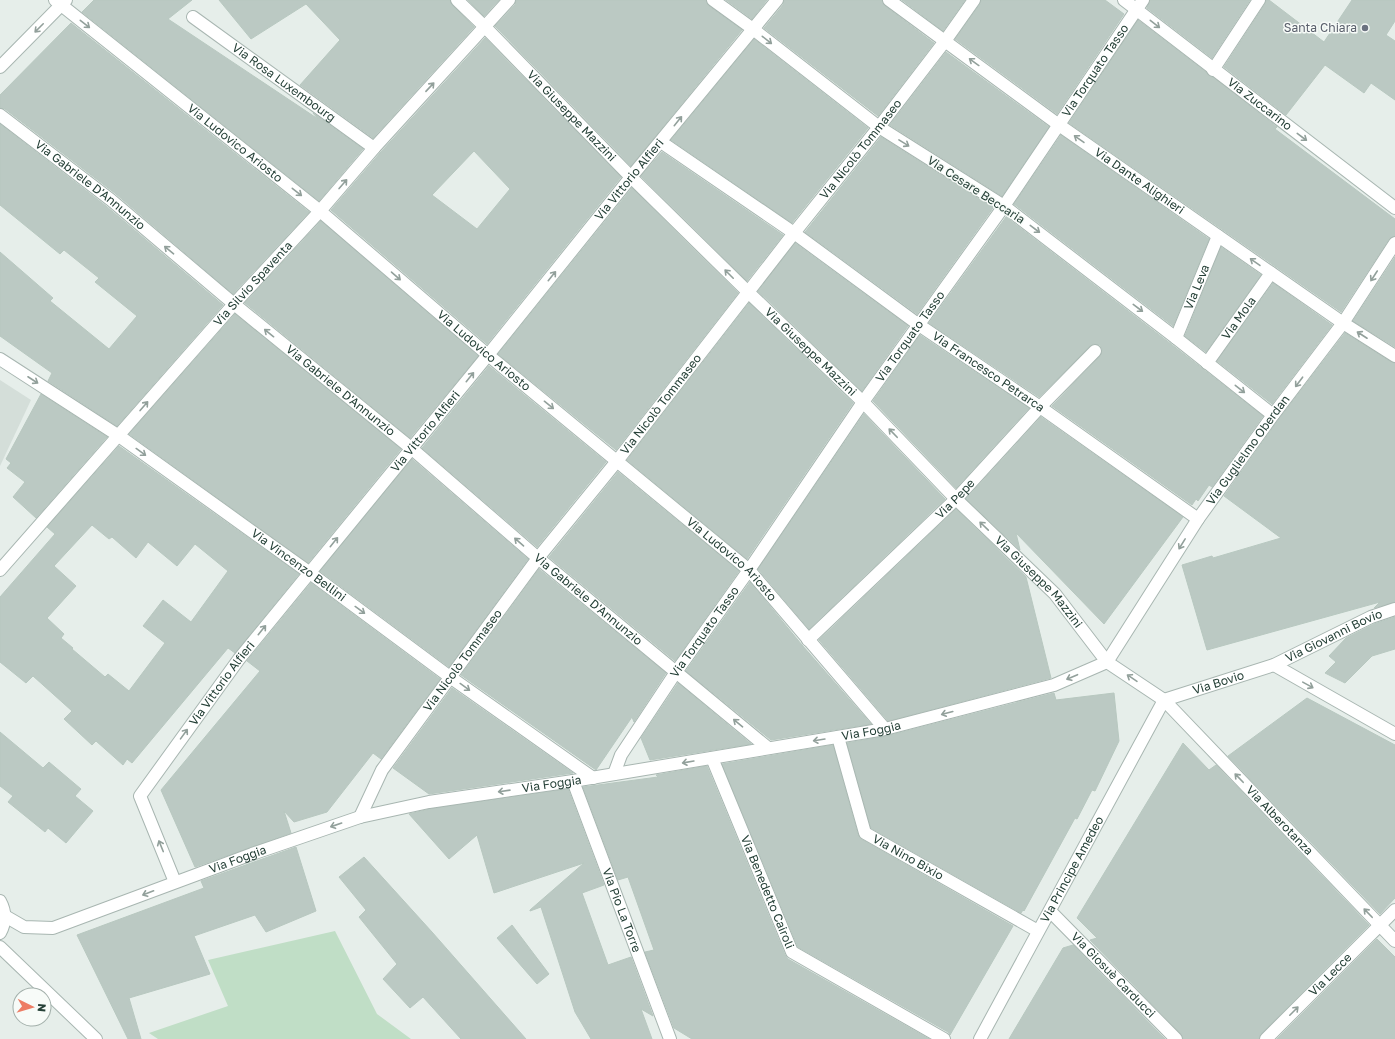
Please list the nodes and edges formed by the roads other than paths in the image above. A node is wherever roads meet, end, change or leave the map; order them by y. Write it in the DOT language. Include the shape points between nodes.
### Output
graph roads {
  1 [pos="457,0"];
  2 [pos="509,0"];
  3 [pos="713,0"];
  4 [pos="778,0"];
  5 [pos="889,0"];
  6 [pos="974,0"];
  7 [pos="1124,0"];
  8 [pos="1259,0"];
  9 [pos="61,2"];
  10 [pos="1139,5"];
  11 [pos="193,17"];
  12 [pos="485,27"];
  13 [pos="753,29"];
  14 [pos="945,41"];
  15 [pos="0,67"];
  16 [pos="1213,70"];
  17 [pos="0,115"];
  18 [pos="1059,125"];
  19 [pos="879,127"];
  20 [pos="661,142"];
  21 [pos="374,148"];
  22 [pos="631,177"];
  23 [pos="1004,206"];
  24 [pos="1395,208"];
  25 [pos="320,211"];
  26 [pos="794,233"];
  27 [pos="1218,236"];
  28 [pos="1395,243"];
  29 [pos="1271,273"];
  30 [pos="748,292"];
  31 [pos="234,304"];
  32 [pos="1343,323"];
  33 [pos="919,325"];
  34 [pos="1176,338"];
  35 [pos="1095,351"];
  36 [pos="488,355"];
  37 [pos="1395,356"];
  38 [pos="0,359"];
  39 [pos="1207,363"];
  40 [pos="863,402"];
  41 [pos="1040,407"];
  42 [pos="1273,415"];
  43 [pos="119,436"];
  44 [pos="411,448"];
  45 [pos="617,461"];
  46 [pos="956,498"];
  47 [pos="1198,519"];
  48 [pos="538,558"];
  49 [pos="0,570"];
  50 [pos="748,570"];
  51 [pos="310,573"];
  52 [pos="1395,609"];
  53 [pos="808,640"];
  54 [pos="1107,662"];
  55 [pos="1274,665"];
  56 [pos="676,672"];
  57 [pos="450,676"];
  58 [pos="1164,700"];
  59 [pos="885,729"];
  60 [pos="1395,734"];
  61 [pos="838,737"];
  62 [pos="768,748"];
  63 [pos="712,758"];
  64 [pos="614,774"];
  65 [pos="593,778"];
  66 [pos="573,781"];
  67 [pos="360,817"];
  68 [pos="175,882"];
  69 [pos="0,901"];
  70 [pos="1395,910"];
  71 [pos="1050,912"];
  72 [pos="5,916"];
  73 [pos="1380,926"];
  74 [pos="1038,931"];
  75 [pos="0,933"];
  76 [pos="1395,941"];
  77 [pos="0,947"];
  78 [pos="96,1039"];
  79 [pos="670,1039"];
  80 [pos="944,1039"];
  81 [pos="980,1039"];
  82 [pos="1176,1039"];
  83 [pos="1266,1039"];
  1 -- 12 [label="street, Via Giuseppe Mazzini"];
  2 -- 12 [label="street, Via Silvio Spaventa"];
  3 -- 13 [label="street, Via Cesare Beccaria"];
  4 -- 13 [label="street, Via Vittorio Alfieri"];
  5 -- 14 [label="street, Via Dante Alighieri"];
  6 -- 14 [label="street, Via Nicolò Tommaseo"];
  7 -- 10 [label="street, Via Zuccarino"];
  8 -- 16 [label="street"];
  9 -- 15 [label="street, one-way"];
  9 -- 25 [label="street, Via Ludovico Ariosto, one-way"];
  10 -- 16 [label="street, Via Zuccarino, one-way"];
  10 -- 18 [label="street, Via Torquato Tasso"];
  11 -- 21 [label="street, Via Rosa Luxembourg"];
  21 -- 12 [label="street, Via Silvio Spaventa, one-way"];
  12 -- 22 [label="street, Via Giuseppe Mazzini"];
  13 -- 19 [label="street, Via Cesare Beccaria, one-way"];
  20 -- 13 [label="street, Via Vittorio Alfieri, one-way"];
  18 -- 14 [label="street, Via Dante Alighieri, one-way"];
  14 -- 19 [label="street, Via Nicolò Tommaseo"];
  16 -- 24 [label="street, Via Zuccarino, one-way"];
  31 -- 17 [label="street, Via Gabriele D'Annunzio, one-way" via="111,200"];
  18 -- 23 [label="street, Via Torquato Tasso"];
  27 -- 18 [label="street, Via Dante Alighieri, one-way"];
  19 -- 23 [label="street, Via Cesare Beccaria, one-way"];
  19 -- 26 [label="street, Via Nicolò Tommaseo"];
  20 -- 22 [label="street, Via Vittorio Alfieri"];
  20 -- 26 [label="street, Via Francesco Petrarca"];
  25 -- 21 [label="street, Via Silvio Spaventa, one-way"];
  30 -- 22 [label="street, Via Giuseppe Mazzini, one-way"];
  36 -- 22 [label="street, Via Vittorio Alfieri, one-way"];
  23 -- 33 [label="street, Via Torquato Tasso"];
  23 -- 34 [label="street, Via Cesare Beccaria, one-way"];
  25 -- 31 [label="street, Via Silvio Spaventa"];
  25 -- 36 [label="street, Via Ludovico Ariosto, one-way"];
  26 -- 30 [label="street, Via Nicolò Tommaseo"];
  26 -- 33 [label="street, Via Francesco Petrarca"];
  29 -- 27 [label="street, Via Dante Alighieri, one-way"];
  27 -- 34 [label="street, Via Leva"];
  28 -- 32 [label="street, Via Guglielmo Oberdan, one-way"];
  29 -- 32 [label="street, Via Dante Alighieri"];
  29 -- 39 [label="street, Via Mola"];
  30 -- 40 [label="street, Via Giuseppe Mazzini"];
  30 -- 45 [label="street, Via Nicolò Tommaseo"];
  43 -- 31 [label="street, Via Silvio Spaventa, one-way"];
  44 -- 31 [label="street, Via Gabriele D'Annunzio, one-way"];
  37 -- 32 [label="street, Via Dante Alighieri, one-way"];
  32 -- 42 [label="street, Via Guglielmo Oberdan, one-way"];
  33 -- 40 [label="street, Via Torquato Tasso"];
  33 -- 41 [label="street, Via Francesco Petrarca"];
  34 -- 39 [label="street, Via Cesare Beccaria"];
  35 -- 41 [label="street, Via Pepe"];
  44 -- 36 [label="street, Via Vittorio Alfieri, one-way"];
  36 -- 45 [label="street, Via Ludovico Ariosto, one-way"];
  38 -- 43 [label="street, Via Vincenzo Bellini, one-way"];
  39 -- 42 [label="street, Via Cesare Beccaria, one-way"];
  46 -- 40 [label="street, Via Giuseppe Mazzini, one-way"];
  40 -- 50 [label="street, Via Torquato Tasso"];
  41 -- 46 [label="street, Via Pepe"];
  41 -- 47 [label="street, Via Francesco Petrarca"];
  42 -- 47 [label="street, Via Guglielmo Oberdan"];
  43 -- 49 [label="street, Via Silvio Spaventa"];
  43 -- 51 [label="street, Via Vincenzo Bellini, one-way"];
  48 -- 44 [label="street, Via Gabriele D'Annunzio, one-way"];
  51 -- 44 [label="street, Via Vittorio Alfieri, one-way"];
  45 -- 48 [label="street, Via Nicolò Tommaseo"];
  45 -- 50 [label="street, Via Ludovico Ariosto"];
  46 -- 53 [label="street, Via Pepe"];
  54 -- 46 [label="street, Via Giuseppe Mazzini, one-way" via="1055,594"];
  47 -- 54 [label="street, Via Guglielmo Oberdan, one-way"];
  48 -- 56 [label="street, Via Gabriele D'Annunzio"];
  48 -- 57 [label="street, Via Nicolò Tommaseo"];
  50 -- 53 [label="street, Via Ludovico Ariosto"];
  50 -- 56 [label="street, Via Torquato Tasso"];
  51 -- 57 [label="street, Via Vincenzo Bellini, one-way"];
  68 -- 51 [label="street, Via Vittorio Alfieri, one-way" via="140,796 239,659"];
  52 -- 55 [label="street, Via Giovanni Bovio" via="1371,617"];
  53 -- 59 [label="street, Via Ludovico Ariosto"];
  58 -- 54 [label="street, Via Giuseppe Mazzini, one-way"];
  54 -- 59 [label="street, Via Foggia, one-way" via="1054,685"];
  55 -- 58 [label="street, Via Bovio"];
  55 -- 60 [label="street, one-way"];
  62 -- 56 [label="street, Via Gabriele D'Annunzio, one-way"];
  56 -- 64 [label="street, Via Torquato Tasso" via="621,755"];
  57 -- 65 [label="street, Via Vincenzo Bellini, one-way"];
  57 -- 67 [label="street, Via Nicolò Tommaseo" via="382,770"];
  58 -- 71 [label="street, Via Principe Amedeo"];
  73 -- 58 [label="street, Via Alberotanza, one-way"];
  59 -- 61 [label="street, Via Foggia"];
  61 -- 62 [label="street, Via Foggia, one-way"];
  61 -- 74 [label="street, Via Nino Bixio" via="865,833"];
  62 -- 63 [label="street, Via Foggia"];
  63 -- 64 [label="street, Via Foggia, one-way"];
  63 -- 80 [label="street, Via Benedetto Cairoli" via="792,952"];
  64 -- 65 [label="street, Via Foggia"];
  65 -- 66 [label="street, Via Foggia"];
  66 -- 67 [label="street, Via Foggia, one-way" via="429,802"];
  66 -- 79 [label="street, Via Pio La Torre"];
  67 -- 68 [label="street, Via Foggia, one-way"];
  68 -- 72 [label="street, Via Foggia, one-way" via="53,928 24,927"];
  69 -- 72 [label="street"];
  70 -- 73 [label="street, Via Lecce"];
  71 -- 74 [label="street, Via Principe Amedeo"];
  71 -- 82 [label="street, Via Giosuè Carducci"];
  72 -- 75 [label="street"];
  73 -- 76 [label="street, Via Alberotanza"];
  83 -- 73 [label="street, Via Lecce, one-way"];
  74 -- 81 [label="street, Via Principe Amedeo"];
  77 -- 78 [label="street"];
}
